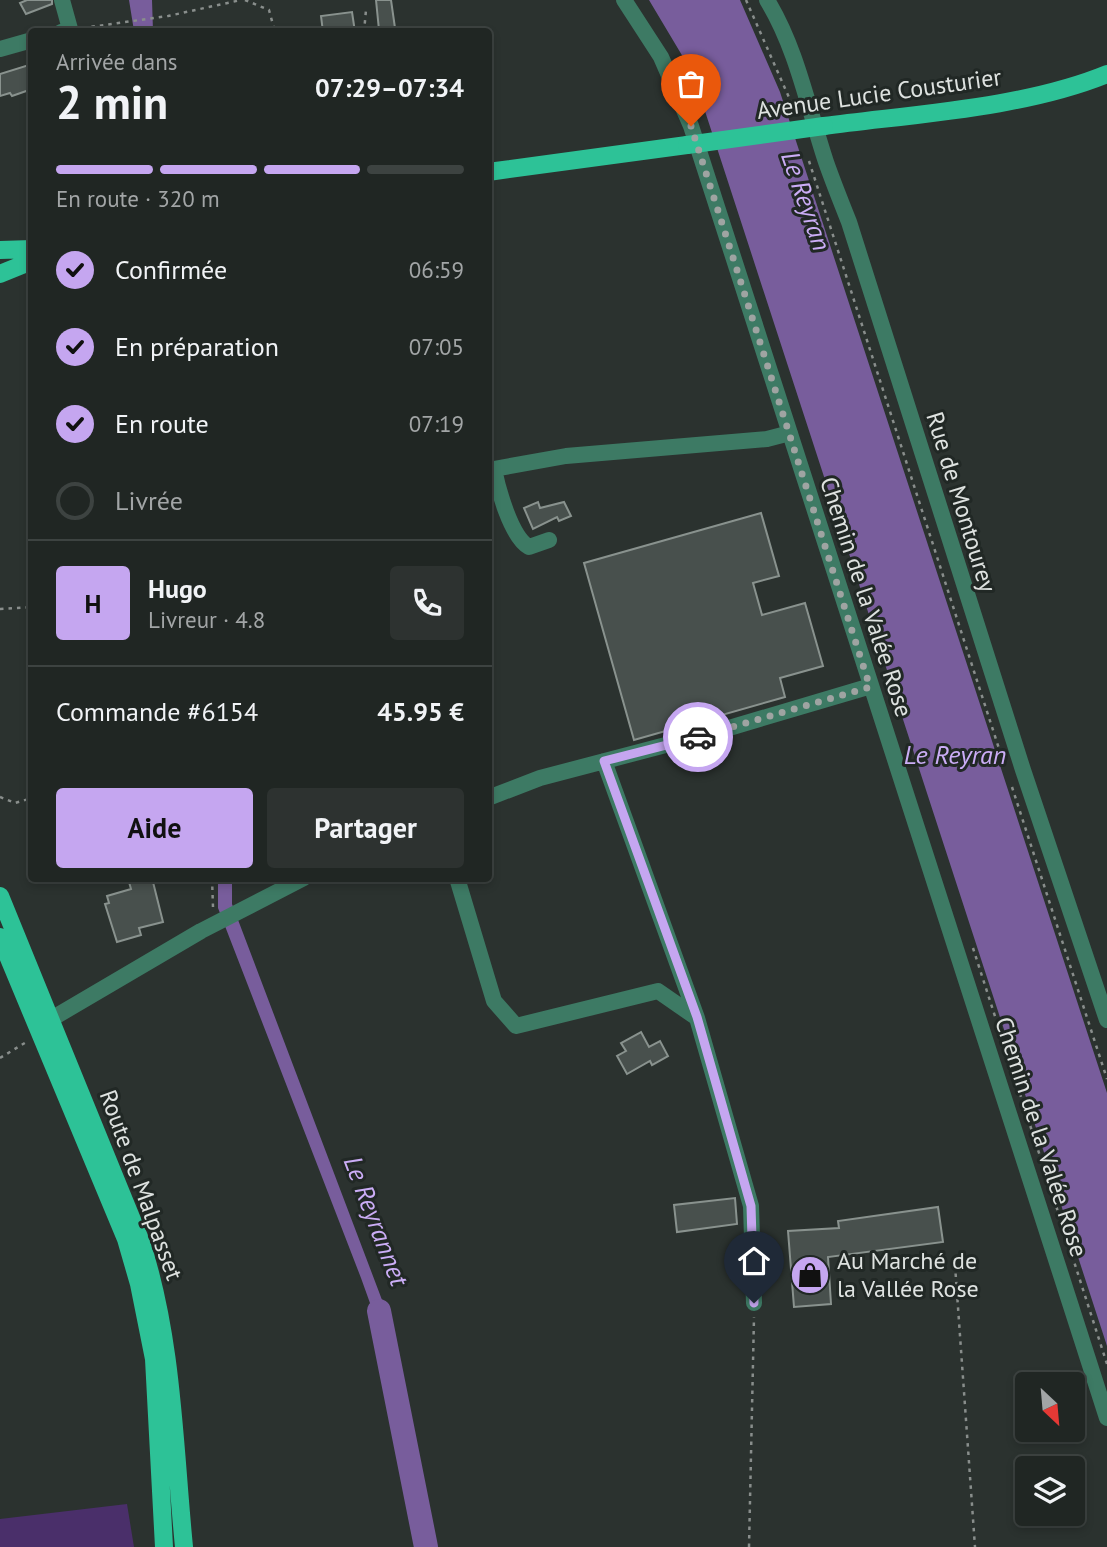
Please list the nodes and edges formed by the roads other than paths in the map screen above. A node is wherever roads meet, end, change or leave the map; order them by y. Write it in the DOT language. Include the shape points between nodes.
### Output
graph roads {
  1 [pos="62,0"];
  2 [pos="624,0"];
  3 [pos="767,0"];
  4 [pos="65,28"];
  5 [pos="28,41"];
  6 [pos="0,49"];
  7 [pos="1107,74"];
  8 [pos="492,171"];
  9 [pos="28,249"];
  10 [pos="0,250"];
  11 [pos="28,263"];
  12 [pos="0,274"];
  13 [pos="790,433"];
  14 [pos="492,469"];
  15 [pos="492,472"];
  16 [pos="549,540"];
  17 [pos="870,687"];
  18 [pos="604,761"];
  19 [pos="492,796"];
  20 [pos="296,882"];
  21 [pos="458,882"];
  22 [pos="0,897"];
  23 [pos="0,937"];
  24 [pos="34,1002"];
  25 [pos="697,1017"];
  26 [pos="1107,1020"];
  27 [pos="42,1027"];
  28 [pos="754,1303"];
  29 [pos="1107,1418"];
  30 [pos="164,1547"];
  31 [pos="184,1547"];
  1 -- 4 [label="street"];
  2 -- 13 [label="street, Chemin de la Valée Rose" via="661,57 691,126"];
  3 -- 26 [label="street, Rue de Montourey" via="849,222"];
  5 -- 6 [label="street"];
  7 -- 8 [label="main road, Avenue Lucie Cousturier, bridge" via="1059,91 1014,99"];
  9 -- 10 [label="main road"];
  11 -- 12 [label="main road"];
  13 -- 14 [label="street" via="566,456"];
  13 -- 17 [label="street, Chemin de la Valée Rose"];
  15 -- 16 [label="street" via="521,542 529,547"];
  17 -- 18 [label="street"];
  17 -- 29 [label="street, Chemin de la Valée Rose"];
  18 -- 19 [label="street"];
  18 -- 25 [label="street"];
  20 -- 27 [label="street"];
  21 -- 25 [label="street" via="494,1001 516,1026 658,991"];
  22 -- 24 [label="main road, Route de Malpasset"];
  23 -- 24 [label="main road, Route de Malpasset"];
  24 -- 27 [label="main road, Route de Malpasset"];
  25 -- 28 [label="street" via="751,1206"];
  27 -- 30 [label="main road, Route de Malpasset" via="139,1284 154,1359"];
  27 -- 31 [label="main road, Route de Malpasset" via="126,1205 153,1279 166,1354"];
}
